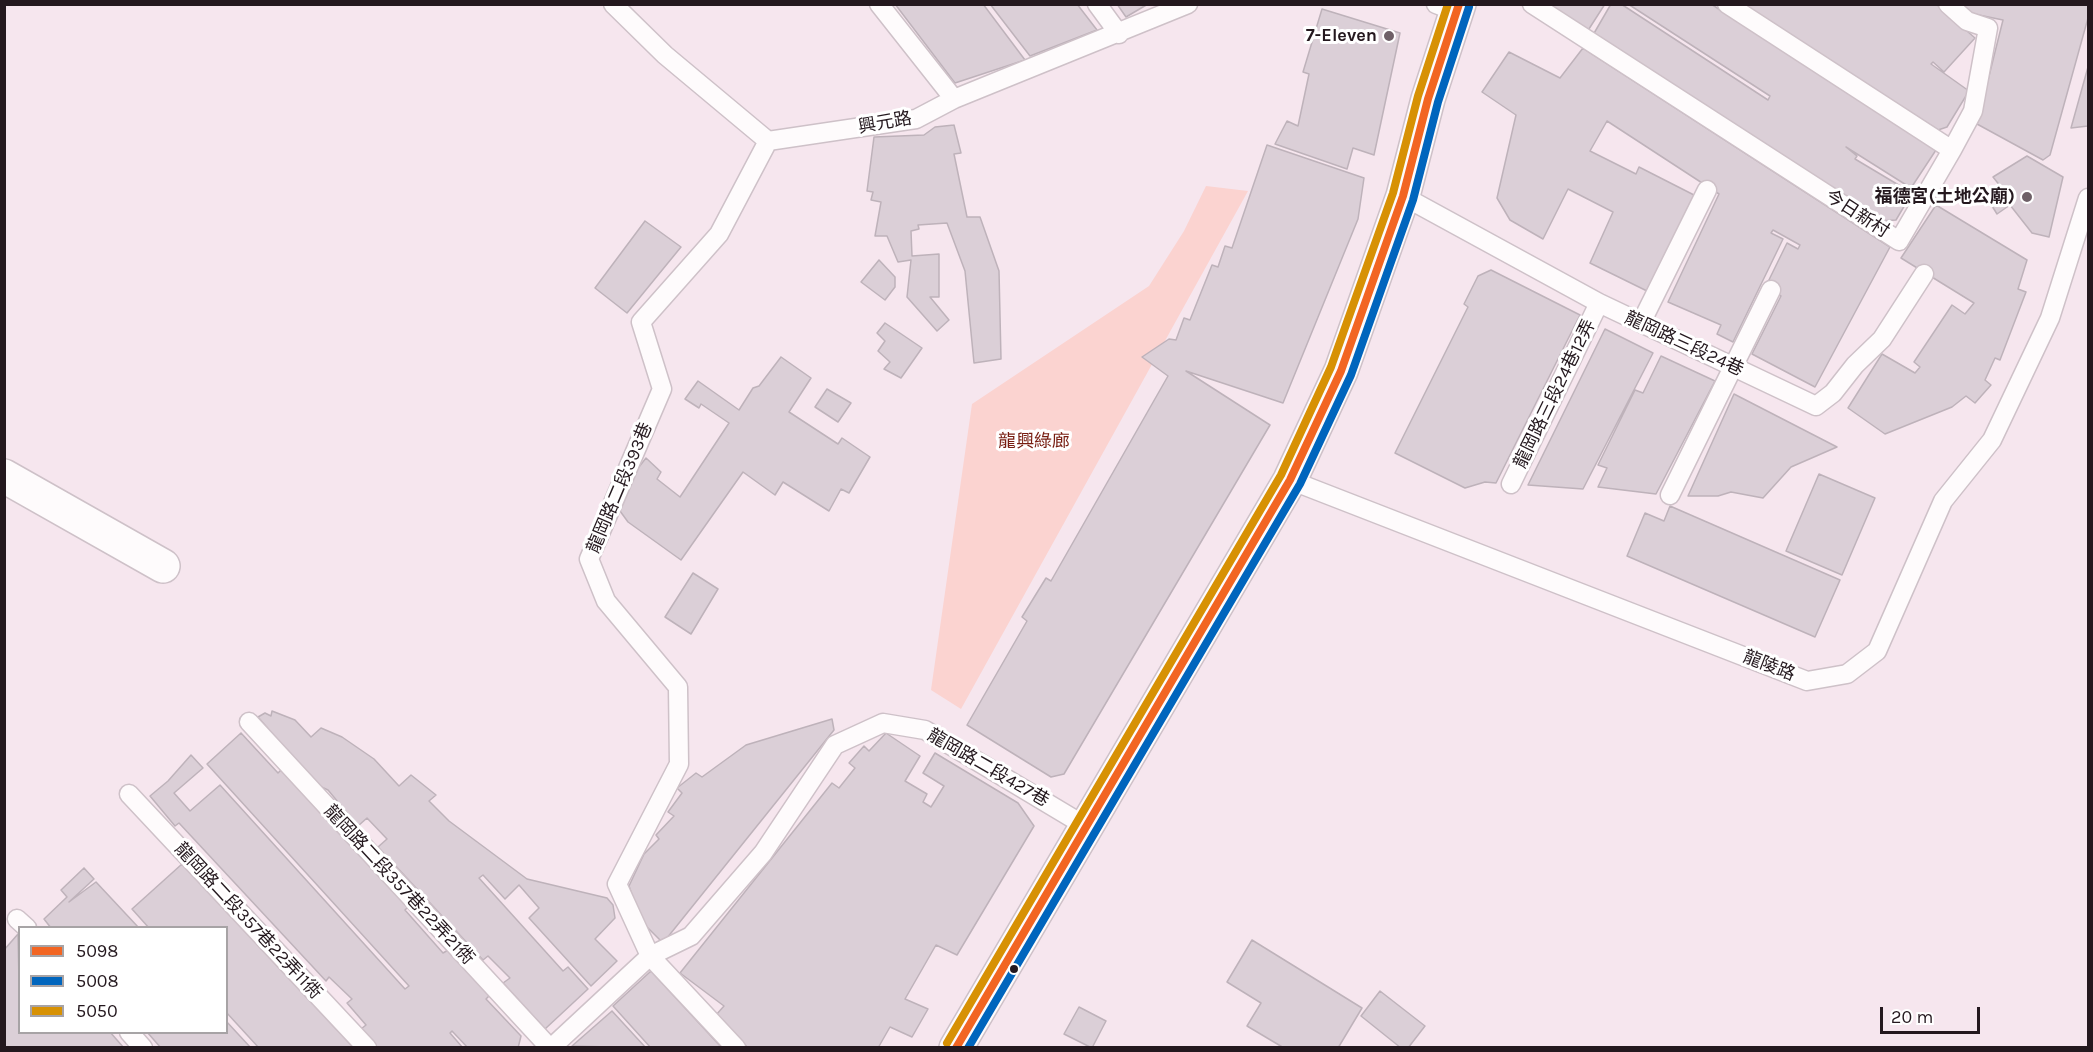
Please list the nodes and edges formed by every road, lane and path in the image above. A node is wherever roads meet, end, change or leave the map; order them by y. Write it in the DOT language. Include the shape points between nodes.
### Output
graph roads {
  1 [pos="613,4"];
  2 [pos="879,4"];
  3 [pos="1097,4"];
  4 [pos="1188,4"];
  5 [pos="1532,4"];
  6 [pos="1727,4"];
  7 [pos="1948,4"];
  8 [pos="1451,7"];
  9 [pos="1119,34"];
  10 [pos="954,99"];
  11 [pos="768,141"];
  12 [pos="1952,150"];
  13 [pos="1707,190"];
  14 [pos="1403,196"];
  15 [pos="2088,198"];
  16 [pos="1924,274"];
  17 [pos="1771,290"];
  18 [pos="1599,303"];
  19 [pos="1641,323"];
  20 [pos="1733,367"];
  21 [pos="4,476"];
  22 [pos="1290,480"];
  23 [pos="1511,484"];
  24 [pos="1670,495"];
  25 [pos="163,566"];
  26 [pos="249,722"];
  27 [pos="129,794"];
  28 [pos="1087,827"];
  29 [pos="650,956"];
  30 [pos="131,1034"];
  31 [pos="143,1047"];
  32 [pos="367,1047"];
  33 [pos="551,1047"];
  34 [pos="736,1047"];
  35 [pos="956,1047"];
  1 -- 11 [label="lane" via="665,55"];
  2 -- 10 [label="lane"];
  3 -- 9 [label="lane"];
  4 -- 9 [label="lane, 興元路"];
  5 -- 12 [label="lane, 今日新村" via="1899,241"];
  6 -- 12 [label="lane"];
  7 -- 12 [label="lane" via="1967,21 1988,28 1973,111"];
  8 -- 14 [label="main road"];
  9 -- 10 [label="lane, 興元路"];
  10 -- 11 [label="lane, 興元路" via="916,119"];
  11 -- 29 [label="lane, 龍岡路二段393巷" via="719,234 641,322 662,389 589,559 606,601 678,687 678,764 617,884"];
  13 -- 19 [label="lane"];
  14 -- 18 [label="lane, 龍岡路三段24巷"];
  14 -- 22 [label="main road" via="1341,371"];
  15 -- 22 [label="lane, 龍陵路" via="2050,318 1992,440 1943,501 1876,651 1847,674 1807,681"];
  16 -- 20 [label="lane, 龍岡路三段24巷" via="1882,339 1816,406"];
  17 -- 20 [label="lane"];
  18 -- 19 [label="lane, 龍岡路三段24巷"];
  18 -- 23 [label="lane, 龍岡路三段24巷12弄"];
  19 -- 20 [label="lane, 龍岡路三段24巷"];
  20 -- 24 [label="lane"];
  21 -- 25 [label="main road"];
  22 -- 28 [label="main road"];
  26 -- 33 [label="lane, 龍岡路二段357巷22弄21衖"];
  27 -- 32 [label="lane, 龍岡路二段357巷22弄11衖"];
  28 -- 29 [label="lane, 龍岡路二段427巷" via="925,730 883,723 835,745 763,853 691,936"];
  28 -- 35 [label="main road"];
  29 -- 33 [label="lane"];
  29 -- 34 [label="lane, 龍岡路二段393巷"];
  30 -- 31 [label="lane"];
}
